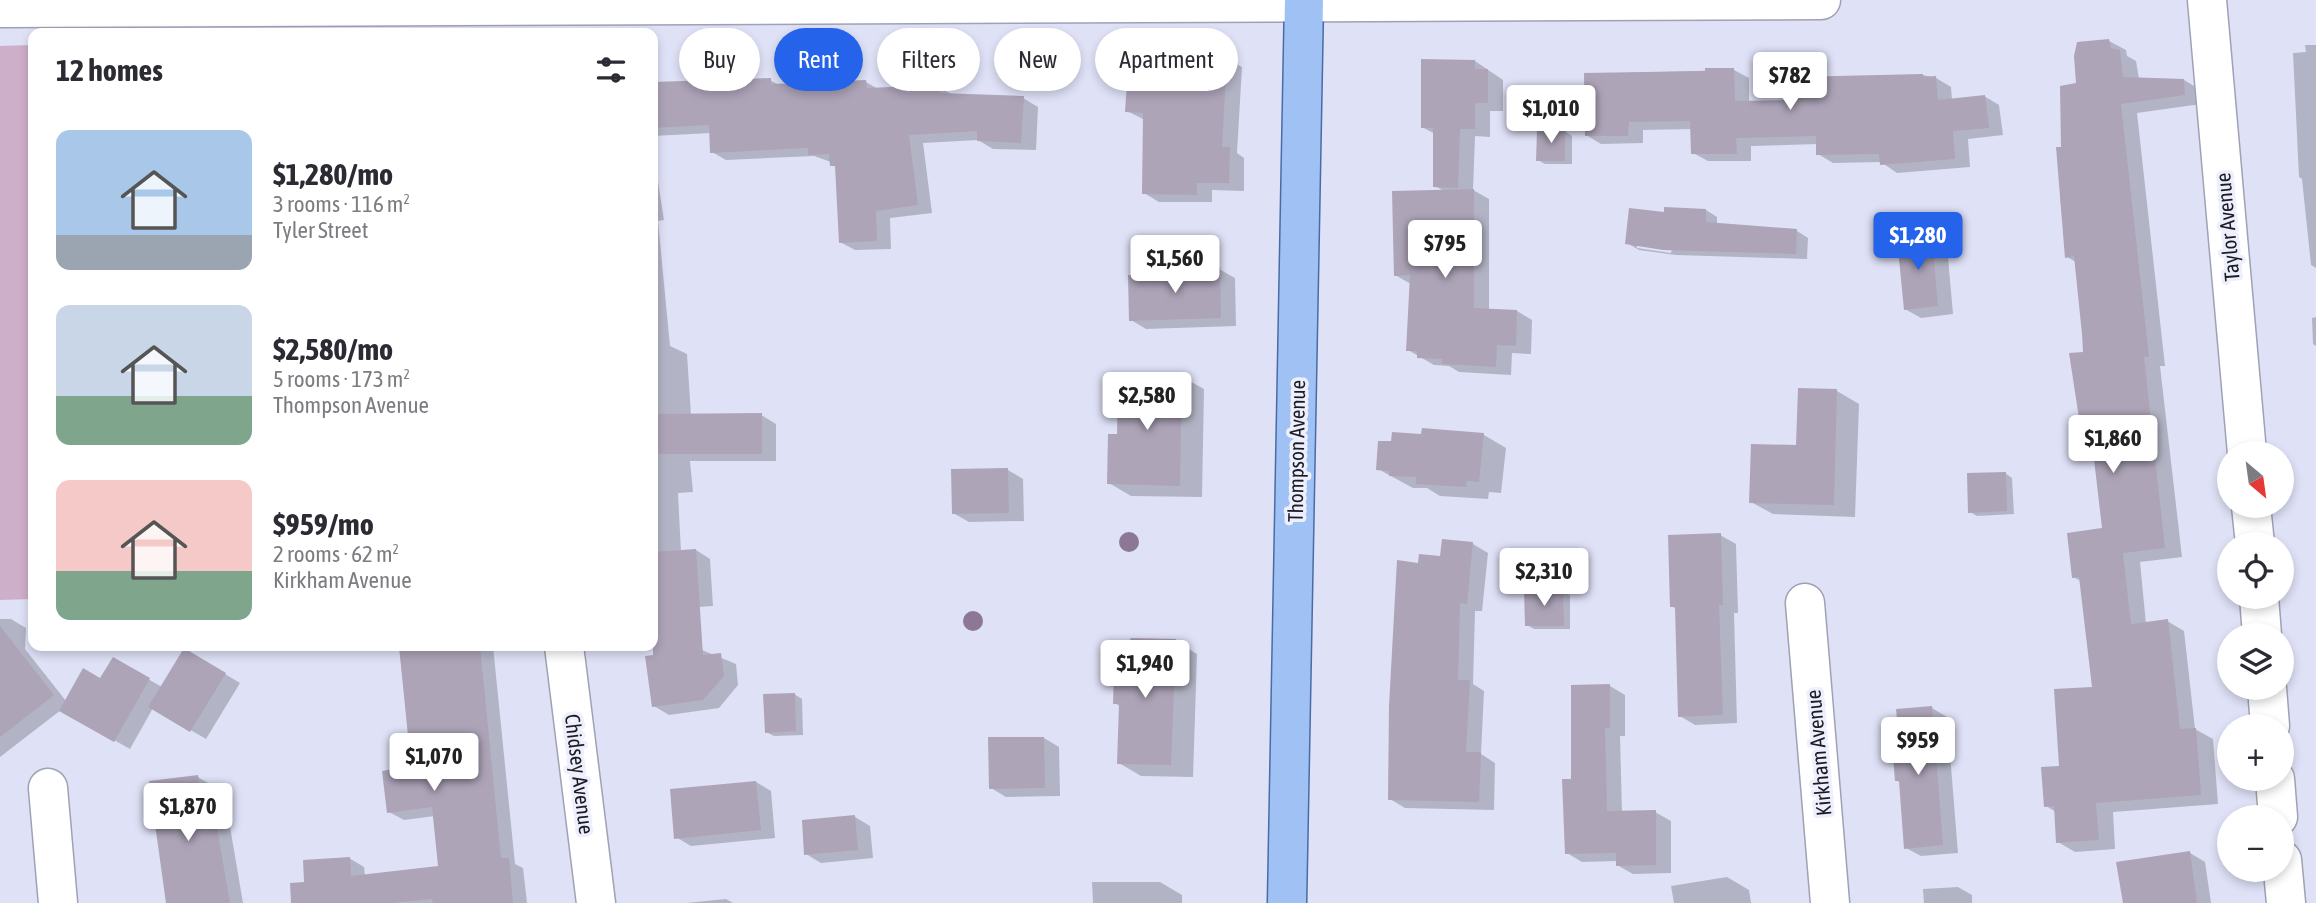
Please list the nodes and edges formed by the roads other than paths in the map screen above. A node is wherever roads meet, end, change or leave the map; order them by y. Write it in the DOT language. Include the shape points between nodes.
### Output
graph roads {
  1 [pos="1821,0"];
  2 [pos="2207,0"];
  3 [pos="1304,1"];
  4 [pos="0,8"];
  5 [pos="485,13"];
  6 [pos="2246,441"];
  7 [pos="1805,603"];
  8 [pos="565,651"];
  9 [pos="48,788"];
  10 [pos="2284,882"];
  11 [pos="58,903"];
  12 [pos="596,903"];
  13 [pos="1287,903"];
  14 [pos="1830,903"];
  15 [pos="2286,903"];
  1 -- 3 [label="street"];
  2 -- 6 [label="street, Taylor Avenue"];
  3 -- 5 [label="street"];
  3 -- 13 [label="main road, Thompson Avenue"];
  4 -- 5 [label="street"];
  7 -- 14 [label="street, Kirkham Avenue"];
  8 -- 12 [label="street, Chidsey Avenue"];
  9 -- 11 [label="street"];
  10 -- 15 [label="street"];
}
